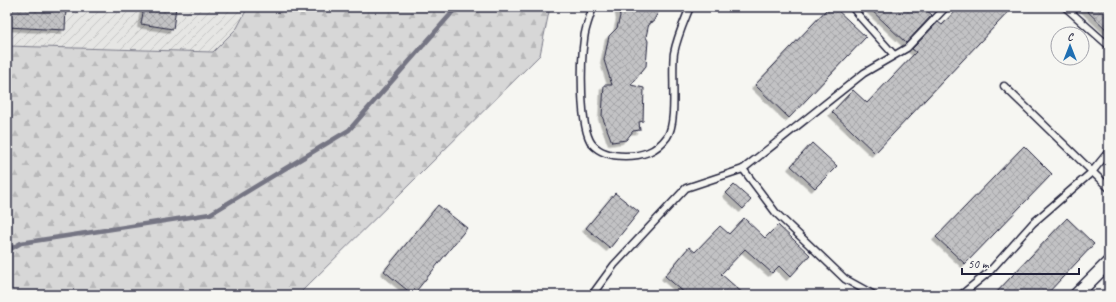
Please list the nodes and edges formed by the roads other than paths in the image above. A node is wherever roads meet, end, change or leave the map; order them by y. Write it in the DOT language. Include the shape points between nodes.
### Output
graph roads {
  1 [pos="593,7"];
  2 [pos="690,7"];
  3 [pos="852,7"];
  4 [pos="946,7"];
  5 [pos="1065,7"];
  6 [pos="1109,46"];
  7 [pos="894,55"];
  8 [pos="1004,86"];
  9 [pos="1109,151"];
  10 [pos="742,169"];
  11 [pos="1092,172"];
  12 [pos="1109,188"];
  13 [pos="1109,262"];
  14 [pos="592,295"];
  15 [pos="874,295"];
  16 [pos="961,295"];
  17 [pos="1076,295"];
  1 -- 2 [label="lane" via="583,44 583,115 586,128 591,143 598,149 608,154 637,156 647,154 668,136 673,110 674,53"];
  3 -- 7 [label="lane"];
  4 -- 7 [label="lane" via="907,48"];
  5 -- 6 [label="lane"];
  7 -- 10 [label="lane" via="864,73"];
  8 -- 11 [label="lane"];
  9 -- 11 [label="lane"];
  10 -- 14 [label="lane" via="686,188 614,265"];
  10 -- 15 [label="lane" via="776,213 839,274"];
  11 -- 12 [label="lane"];
  11 -- 16 [label="lane" via="1033,223 989,272"];
  13 -- 17 [label="street"];
}
